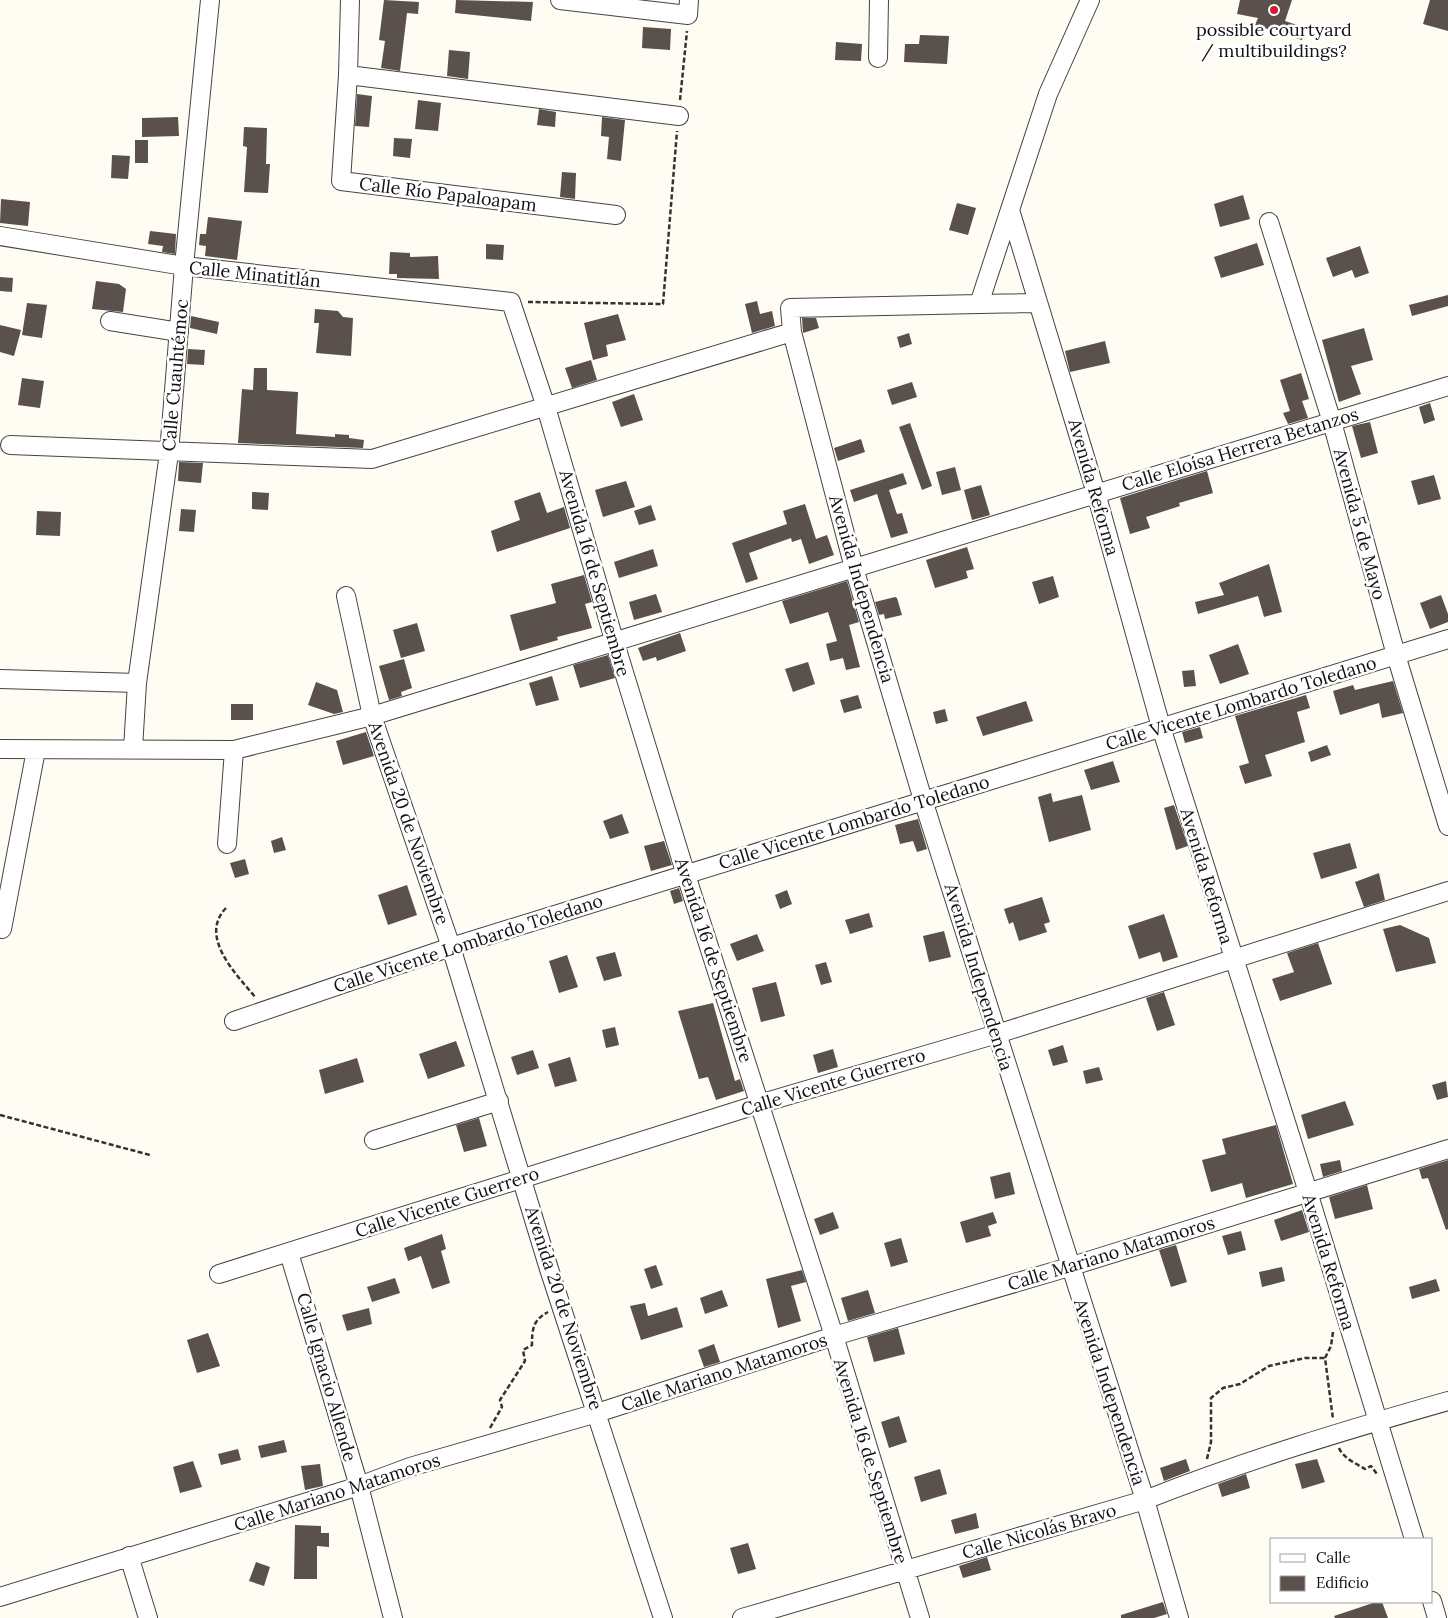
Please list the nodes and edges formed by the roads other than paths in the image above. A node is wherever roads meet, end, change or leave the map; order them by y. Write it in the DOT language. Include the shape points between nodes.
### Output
graph roads {
  1 [pos="210,0"];
  2 [pos="350,0"];
  3 [pos="560,0"];
  4 [pos="879,0"];
  5 [pos="1090,0"];
  6 [pos="688,8"];
  7 [pos="878,58"];
  8 [pos="348,75"];
  9 [pos="678,116"];
  10 [pos="1010,210"];
  11 [pos="616,215"];
  12 [pos="1269,222"];
  13 [pos="0,236"];
  14 [pos="184,266"];
  15 [pos="511,302"];
  16 [pos="1038,303"];
  17 [pos="979,304"];
  18 [pos="110,321"];
  19 [pos="179,332"];
  20 [pos="792,332"];
  21 [pos="1448,386"];
  22 [pos="546,407"];
  23 [pos="1332,422"];
  24 [pos="10,445"];
  25 [pos="169,453"];
  26 [pos="1096,493"];
  27 [pos="854,568"];
  28 [pos="346,596"];
  29 [pos="1448,639"];
  30 [pos="615,643"];
  31 [pos="1396,655"];
  32 [pos="0,679"];
  33 [pos="137,683"];
  34 [pos="372,716"];
  35 [pos="1161,727"];
  36 [pos="0,749"];
  37 [pos="133,749"];
  38 [pos="36,750"];
  39 [pos="234,750"];
  40 [pos="923,800"];
  41 [pos="1448,826"];
  42 [pos="227,844"];
  43 [pos="686,875"];
  44 [pos="1448,891"];
  45 [pos="2,929"];
  46 [pos="451,947"];
  47 [pos="1232,958"];
  48 [pos="234,1021"];
  49 [pos="997,1034"];
  50 [pos="499,1101"];
  51 [pos="760,1104"];
  52 [pos="374,1140"];
  53 [pos="1448,1149"];
  54 [pos="523,1178"];
  55 [pos="1308,1192"];
  56 [pos="289,1253"];
  57 [pos="1069,1267"];
  58 [pos="219,1274"];
  59 [pos="834,1336"];
  60 [pos="1448,1401"];
  61 [pos="597,1413"];
  62 [pos="1377,1421"];
  63 [pos="359,1486"];
  64 [pos="1145,1500"];
  65 [pos="1414,1538"];
  66 [pos="129,1556"];
  67 [pos="904,1570"];
  68 [pos="0,1597"];
  69 [pos="1433,1603"];
  70 [pos="148,1618"];
  71 [pos="393,1618"];
  72 [pos="663,1618"];
  73 [pos="742,1618"];
  74 [pos="920,1618"];
  75 [pos="1179,1618"];
  76 [pos="1437,1618"];
  1 -- 14 [label="street, Calle Cuauhtémoc"];
  2 -- 8 [label="street, Calle Río Papaloapam"];
  3 -- 6 [label="street"];
  4 -- 7 [label="street"];
  5 -- 10 [label="street" via="1048,94"];
  8 -- 9 [label="street"];
  8 -- 11 [label="street, Calle Río Papaloapam" via="341,181"];
  10 -- 16 [label="street, Avenida Reforma"];
  10 -- 17 [label="street"];
  12 -- 23 [label="street, Avenida 5 de Mayo"];
  13 -- 14 [label="street, Calle Minatitlán"];
  14 -- 15 [label="street, Calle Minatitlán"];
  14 -- 19 [label="street, Calle Cuauhtémoc"];
  15 -- 22 [label="street, Avenida 16 de Septiembre"];
  16 -- 17 [label="street"];
  16 -- 26 [label="street, Avenida Reforma"];
  17 -- 20 [label="street, Avenida Independencia" via="790,308"];
  18 -- 19 [label="street"];
  19 -- 25 [label="street, Calle Cuauhtémoc"];
  20 -- 22 [label="street"];
  20 -- 27 [label="street, Avenida Independencia"];
  21 -- 23 [label="street, Calle Eloísa Herrera Betanzos"];
  22 -- 25 [label="street" via="372,459"];
  22 -- 30 [label="street, Avenida 16 de Septiembre"];
  23 -- 26 [label="street, Calle Eloísa Herrera Betanzos"];
  23 -- 31 [label="street, Avenida 5 de Mayo"];
  24 -- 25 [label="street"];
  25 -- 33 [label="street, Calle Cuauhtémoc"];
  26 -- 27 [label="street, Calle Eloísa Herrera Betanzos"];
  26 -- 35 [label="street, Avenida Reforma"];
  27 -- 30 [label="street, Calle Eloísa Herrera Betanzos"];
  27 -- 40 [label="street, Avenida Independencia"];
  28 -- 34 [label="street, Avenida 20 de Noviembre"];
  29 -- 31 [label="street, Calle Vicente Lombardo Toledano"];
  30 -- 34 [label="street, Calle Eloísa Herrera Betanzos"];
  30 -- 43 [label="street, Avenida 16 de Septiembre"];
  31 -- 35 [label="street, Calle Vicente Lombardo Toledano"];
  31 -- 41 [label="street, Avenida 5 de Mayo"];
  32 -- 33 [label="street"];
  33 -- 37 [label="street, Calle Cuauhtémoc"];
  34 -- 39 [label="street, Calle Eloísa Herrera Betanzos"];
  34 -- 46 [label="street, Avenida 20 de Noviembre"];
  35 -- 40 [label="street, Calle Vicente Lombardo Toledano"];
  35 -- 47 [label="street, Avenida Reforma"];
  36 -- 38 [label="street, Calle Eloísa Herrera Betanzos"];
  37 -- 38 [label="street, Calle Eloísa Herrera Betanzos"];
  37 -- 39 [label="street, Calle Eloísa Herrera Betanzos"];
  38 -- 45 [label="street"];
  39 -- 42 [label="street"];
  40 -- 43 [label="street, Calle Vicente Lombardo Toledano"];
  40 -- 49 [label="street, Avenida Independencia"];
  43 -- 46 [label="street, Calle Vicente Lombardo Toledano"];
  43 -- 51 [label="street, Avenida 16 de Septiembre"];
  44 -- 47 [label="street, Calle Vicente Guerrero"];
  46 -- 48 [label="street, Calle Vicente Lombardo Toledano"];
  46 -- 50 [label="street, Avenida 20 de Noviembre"];
  47 -- 49 [label="street, Calle Vicente Guerrero"];
  47 -- 55 [label="street, Avenida Reforma"];
  49 -- 51 [label="street, Calle Vicente Guerrero"];
  49 -- 57 [label="street, Avenida Independencia"];
  50 -- 52 [label="street"];
  50 -- 54 [label="street, Avenida 20 de Noviembre"];
  51 -- 54 [label="street, Calle Vicente Guerrero"];
  51 -- 59 [label="street, Avenida 16 de Septiembre"];
  53 -- 55 [label="street, Calle Mariano Matamoros"];
  54 -- 56 [label="street, Calle Vicente Guerrero"];
  54 -- 61 [label="street, Avenida 20 de Noviembre" via="549,1269"];
  55 -- 57 [label="street, Calle Mariano Matamoros"];
  55 -- 62 [label="street, Avenida Reforma"];
  56 -- 58 [label="street, Calle Vicente Guerrero"];
  56 -- 63 [label="street, Calle Ignacio Allende"];
  57 -- 59 [label="street, Calle Mariano Matamoros"];
  57 -- 64 [label="street, Avenida Independencia"];
  59 -- 61 [label="street, Calle Mariano Matamoros"];
  59 -- 67 [label="street, Avenida 16 de Septiembre"];
  60 -- 62 [label="street, Calle Nicolás Bravo"];
  61 -- 63 [label="street, Calle Mariano Matamoros"];
  61 -- 72 [label="street, Avenida 20 de Noviembre"];
  62 -- 64 [label="street, Calle Nicolás Bravo"];
  62 -- 65 [label="street, Avenida Reforma"];
  63 -- 66 [label="street, Calle Mariano Matamoros"];
  63 -- 71 [label="street, Calle Ignacio Allende"];
  64 -- 67 [label="street, Calle Nicolás Bravo"];
  64 -- 75 [label="street, Avenida Independencia"];
  66 -- 68 [label="street, Calle Mariano Matamoros"];
  66 -- 70 [label="street"];
  67 -- 73 [label="street, Calle Nicolás Bravo"];
  67 -- 74 [label="street, Avenida 16 de Septiembre"];
  69 -- 76 [label="street"];
}
